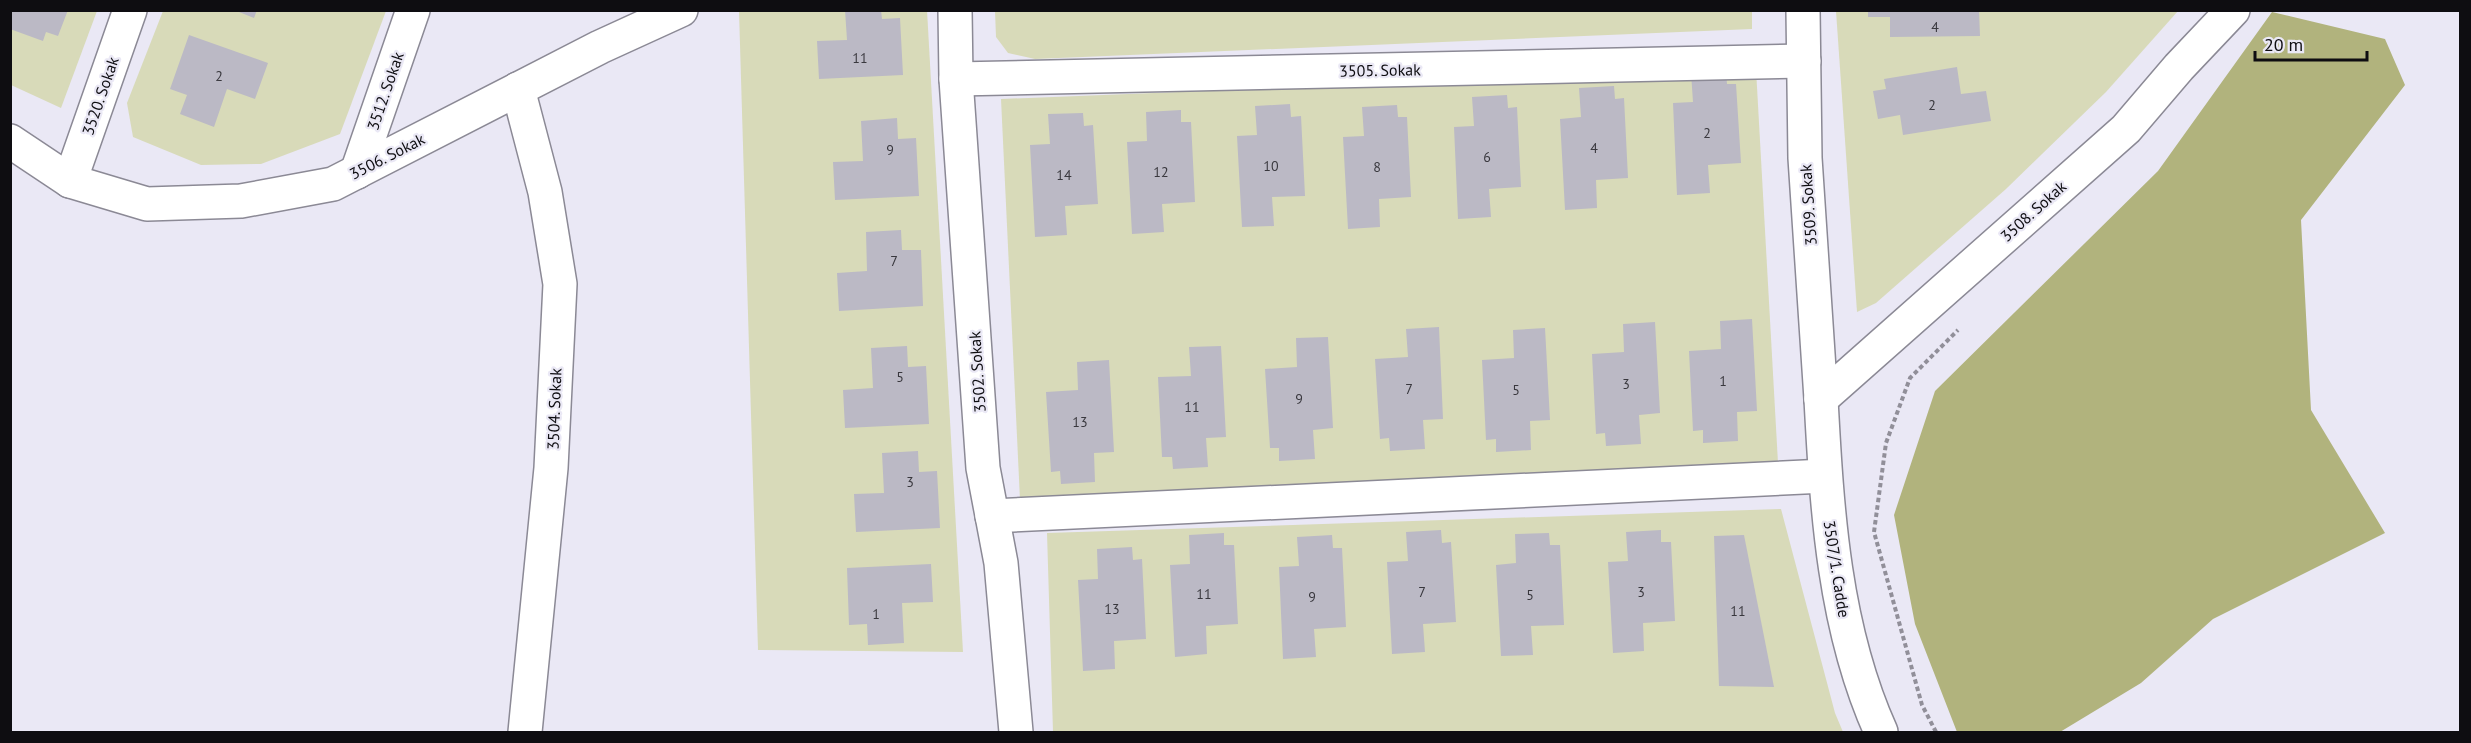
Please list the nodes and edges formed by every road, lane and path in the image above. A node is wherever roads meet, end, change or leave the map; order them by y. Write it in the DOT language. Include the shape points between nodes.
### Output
graph roads {
  1 [pos="130,10"];
  2 [pos="413,10"];
  3 [pos="681,10"];
  4 [pos="955,10"];
  5 [pos="1803,10"];
  6 [pos="2233,10"];
  7 [pos="1804,61"];
  8 [pos="956,79"];
  9 [pos="518,89"];
  10 [pos="10,141"];
  11 [pos="357,172"];
  12 [pos="70,181"];
  13 [pos="1960,328"];
  14 [pos="1821,399"];
  15 [pos="1825,476"];
  16 [pos="992,516"];
  17 [pos="525,732"];
  18 [pos="1016,732"];
  19 [pos="1881,732"];
  20 [pos="1936,732"];
  1 -- 12 [label="street, 3520. Sokak"];
  2 -- 11 [label="street, 3512. Sokak"];
  3 -- 9 [label="street, 3506. Sokak"];
  4 -- 8 [label="street, 3502. Sokak"];
  5 -- 7 [label="street, 3509. Sokak"];
  6 -- 14 [label="street, 3508. Sokak" via="2126,129"];
  7 -- 8 [label="street, 3505. Sokak"];
  7 -- 14 [label="street, 3509. Sokak" via="1805,159"];
  8 -- 16 [label="street, 3502. Sokak" via="983,468"];
  9 -- 11 [label="street, 3506. Sokak"];
  9 -- 17 [label="street, 3504. Sokak" via="545,192 560,284 552,468"];
  10 -- 12 [label="street, 3506. Sokak"];
  11 -- 12 [label="street, 3506. Sokak" via="333,184 241,201 147,204"];
  13 -- 20 [label="path" via="1910,378 1886,443 1874,532 1922,705"];
  14 -- 15 [label="street, 3507/1. Cadde"];
  15 -- 16 [label="street"];
  15 -- 19 [label="street, 3507/1. Cadde" via="1831,546 1844,614 1861,680"];
  16 -- 18 [label="street, 3502. Sokak" via="1001,563"];
}
